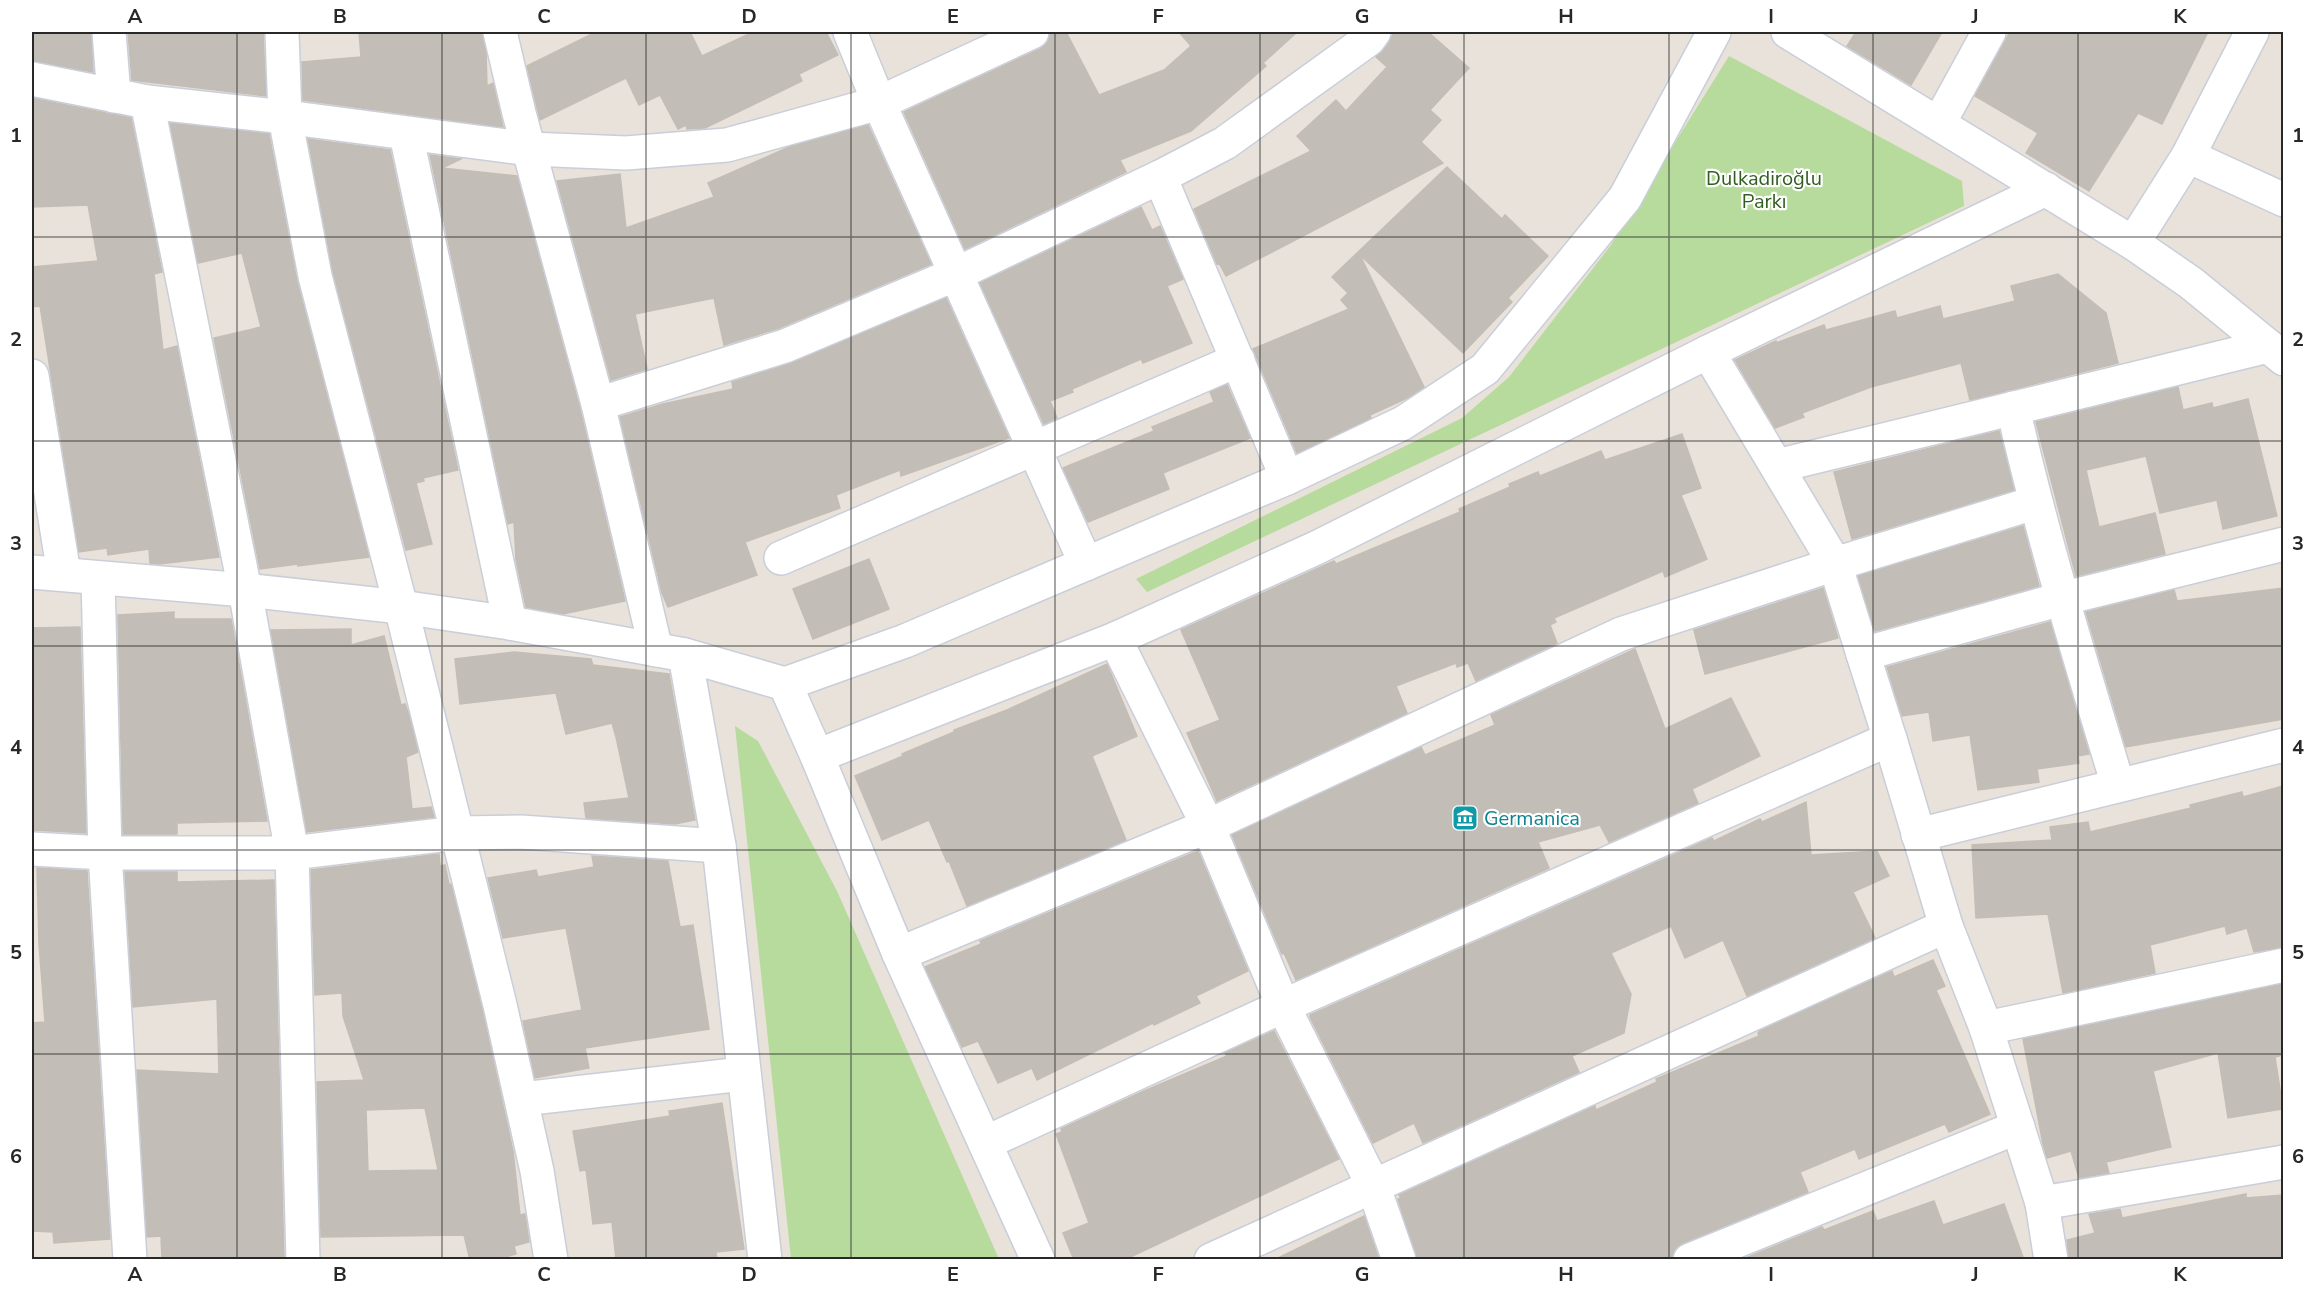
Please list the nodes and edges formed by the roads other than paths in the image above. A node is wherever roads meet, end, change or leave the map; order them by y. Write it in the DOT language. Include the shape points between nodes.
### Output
graph roads {
  1 [pos="110,32"];
  2 [pos="282,32"];
  3 [pos="500,32"];
  4 [pos="850,32"];
  5 [pos="1032,32"];
  6 [pos="1374,32"];
  7 [pos="1714,32"];
  8 [pos="1788,32"];
  9 [pos="1989,32"];
  10 [pos="2252,32"];
  11 [pos="32,79"];
  12 [pos="114,96"];
  13 [pos="147,102"];
  14 [pos="879,103"];
  15 [pos="285,117"];
  16 [pos="1939,123"];
  17 [pos="406,134"];
  18 [pos="530,149"];
  19 [pos="2188,156"];
  20 [pos="1160,177"];
  21 [pos="2046,189"];
  22 [pos="2283,200"];
  23 [pos="2133,243"];
  24 [pos="956,274"];
  25 [pos="1708,352"];
  26 [pos="2276,353"];
  27 [pos="1238,360"];
  28 [pos="32,375"];
  29 [pos="598,404"];
  30 [pos="2013,408"];
  31 [pos="1034,449"];
  32 [pos="1777,466"];
  33 [pos="1287,478"];
  34 [pos="2034,502"];
  35 [pos="2283,544"];
  36 [pos="781,558"];
  37 [pos="1086,564"];
  38 [pos="1835,564"];
  39 [pos="32,572"];
  40 [pos="64,574"];
  41 [pos="98,579"];
  42 [pos="245,590"];
  43 [pos="2061,599"];
  44 [pos="401,607"];
  45 [pos="510,622"];
  46 [pos="1114,639"];
  47 [pos="671,653"];
  48 [pos="1863,654"];
  49 [pos="785,684"];
  50 [pos="1890,740"];
  51 [pos="2283,745"];
  52 [pos="817,756"];
  53 [pos="2118,785"];
  54 [pos="1208,826"];
  55 [pos="457,832"];
  56 [pos="1918,835"];
  57 [pos="719,846"];
  58 [pos="32,849"];
  59 [pos="105,853"];
  60 [pos="292,853"];
  61 [pos="1946,926"];
  62 [pos="899,954"];
  63 [pos="2283,965"];
  64 [pos="1283,1006"];
  65 [pos="1986,1028"];
  66 [pos="743,1074"];
  67 [pos="522,1099"];
  68 [pos="2018,1127"];
  69 [pos="985,1143"];
  70 [pos="2283,1162"];
  71 [pos="1373,1185"];
  72 [pos="2042,1203"];
  73 [pos="130,1260"];
  74 [pos="303,1260"];
  75 [pos="551,1260"];
  76 [pos="765,1260"];
  77 [pos="1038,1260"];
  78 [pos="1211,1260"];
  79 [pos="1399,1260"];
  80 [pos="1690,1260"];
  81 [pos="2051,1260"];
  1 -- 12 [label="street"];
  2 -- 15 [label="street"];
  3 -- 18 [label="street"];
  4 -- 14 [label="street"];
  5 -- 14 [label="street"];
  6 -- 20 [label="street" via="1225,142"];
  7 -- 33 [label="street" via="1625,198 1485,369 1403,423"];
  8 -- 16 [label="street"];
  9 -- 16 [label="street"];
  10 -- 19 [label="street"];
  11 -- 12 [label="street"];
  12 -- 13 [label="street"];
  13 -- 15 [label="street"];
  13 -- 42 [label="street"];
  14 -- 18 [label="street" via="726,145 626,153"];
  14 -- 24 [label="street"];
  15 -- 17 [label="street"];
  15 -- 44 [label="street" via="315,276"];
  16 -- 21 [label="street"];
  17 -- 18 [label="street"];
  17 -- 45 [label="street"];
  18 -- 29 [label="street"];
  19 -- 22 [label="street"];
  19 -- 23 [label="street"];
  20 -- 24 [label="street"];
  20 -- 27 [label="street"];
  21 -- 23 [label="street"];
  21 -- 25 [label="street"];
  23 -- 26 [label="street" via="2191,283"];
  24 -- 29 [label="street" via="785,346"];
  24 -- 31 [label="street"];
  25 -- 32 [label="street"];
  25 -- 46 [label="street" via="1316,548"];
  26 -- 30 [label="street"];
  27 -- 31 [label="street"];
  27 -- 33 [label="street"];
  28 -- 40 [label="street"];
  29 -- 47 [label="street"];
  30 -- 32 [label="street"];
  30 -- 34 [label="street"];
  31 -- 36 [label="street"];
  31 -- 37 [label="street"];
  32 -- 38 [label="street"];
  33 -- 37 [label="street"];
  34 -- 38 [label="street"];
  34 -- 43 [label="street"];
  35 -- 43 [label="street"];
  37 -- 49 [label="street" via="905,641"];
  38 -- 48 [label="street"];
  38 -- 54 [label="street" via="1621,634"];
  39 -- 40 [label="street"];
  40 -- 41 [label="street"];
  41 -- 42 [label="street"];
  41 -- 59 [label="street"];
  42 -- 44 [label="street"];
  42 -- 60 [label="street"];
  43 -- 48 [label="street"];
  43 -- 53 [label="street"];
  44 -- 45 [label="street"];
  44 -- 55 [label="street"];
  45 -- 47 [label="street"];
  46 -- 52 [label="street"];
  46 -- 54 [label="street"];
  47 -- 49 [label="street"];
  47 -- 57 [label="street"];
  48 -- 50 [label="street"];
  49 -- 52 [label="street"];
  50 -- 56 [label="street"];
  50 -- 64 [label="street"];
  51 -- 53 [label="street"];
  52 -- 62 [label="street"];
  53 -- 56 [label="street"];
  54 -- 62 [label="street"];
  54 -- 64 [label="street"];
  55 -- 57 [label="street" via="521,832"];
  55 -- 60 [label="street"];
  55 -- 67 [label="street"];
  56 -- 61 [label="street"];
  57 -- 66 [label="street"];
  58 -- 59 [label="street"];
  59 -- 60 [label="street"];
  59 -- 73 [label="street"];
  60 -- 74 [label="street"];
  61 -- 65 [label="street"];
  61 -- 71 [label="street"];
  62 -- 69 [label="street"];
  63 -- 65 [label="street"];
  64 -- 69 [label="street"];
  64 -- 71 [label="street"];
  65 -- 68 [label="street"];
  66 -- 67 [label="street"];
  66 -- 76 [label="street"];
  67 -- 75 [label="street"];
  68 -- 72 [label="street"];
  68 -- 80 [label="street"];
  69 -- 77 [label="street"];
  70 -- 72 [label="street"];
  71 -- 78 [label="street"];
  71 -- 79 [label="street"];
  72 -- 81 [label="street"];
}
